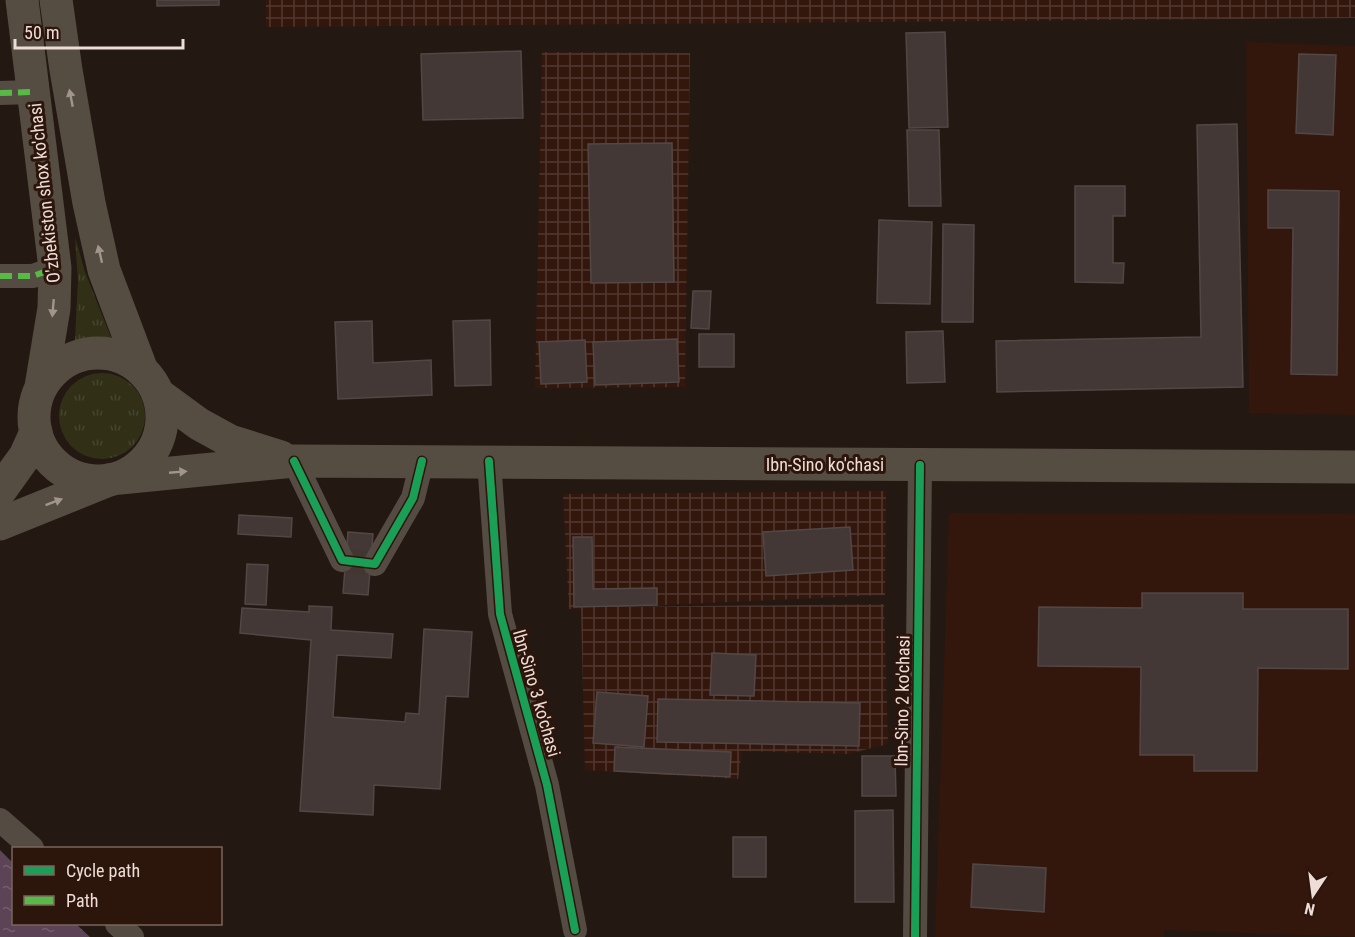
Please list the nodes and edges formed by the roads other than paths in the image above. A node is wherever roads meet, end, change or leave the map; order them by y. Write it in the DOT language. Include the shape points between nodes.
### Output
graph roads {
  1 [pos="22,0"];
  2 [pos="57,0"];
  3 [pos="33,92"];
  4 [pos="0,93"];
  5 [pos="55,268"];
  6 [pos="0,276"];
  7 [pos="150,381"];
  8 [pos="41,387"];
  9 [pos="36,432"];
  10 [pos="294,461"];
  11 [pos="422,461"];
  12 [pos="489,461"];
  13 [pos="921,465"];
  14 [pos="1355,468"];
  15 [pos="114,479"];
  16 [pos="0,491"];
  17 [pos="0,524"];
  18 [pos="342,560"];
  19 [pos="375,564"];
  20 [pos="0,820"];
  21 [pos="30,847"];
  22 [pos="118,925"];
  23 [pos="575,930"];
  24 [pos="132,937"];
  25 [pos="915,937"];
  1 -- 3 [label="main road, O'zbekiston shox ko'chasi"];
  7 -- 2 [label="main road, O'zbekiston shox ko'chasi, one-way" via="104,270 89,203"];
  3 -- 4 [label="street"];
  3 -- 5 [label="main road, O'zbekiston shox ko'chasi"];
  5 -- 6 [label="street" via="33,276"];
  5 -- 8 [label="main road, O'zbekiston shox ko'chasi, one-way" via="54,308"];
  7 -- 8 [label="main road" via="121,356 98,352 75,357 56,368"];
  7 -- 10 [label="main road" via="199,424 230,441"];
  7 -- 15 [label="main road" via="163,414 160,434 152,453 138,468"];
  8 -- 9 [label="main road" via="34,408"];
  9 -- 15 [label="main road" via="46,454 63,471 86,480"];
  9 -- 16 [label="main road" via="25,456"];
  10 -- 11 [label="main road, Ibn-Sino ko'chasi"];
  15 -- 10 [label="main road, one-way"];
  10 -- 18 [label="street"];
  11 -- 12 [label="main road, Ibn-Sino ko'chasi"];
  11 -- 19 [label="street" via="412,498"];
  12 -- 13 [label="main road, Ibn-Sino ko'chasi"];
  12 -- 23 [label="street, Ibn-Sino 3 ko'chasi" via="500,614 547,785"];
  13 -- 14 [label="main road, Ibn-Sino ko'chasi"];
  13 -- 25 [label="street, Ibn-Sino 2 ko'chasi"];
  17 -- 15 [label="main road, one-way"];
  20 -- 21 [label="street"];
  22 -- 24 [label="street"];
}
